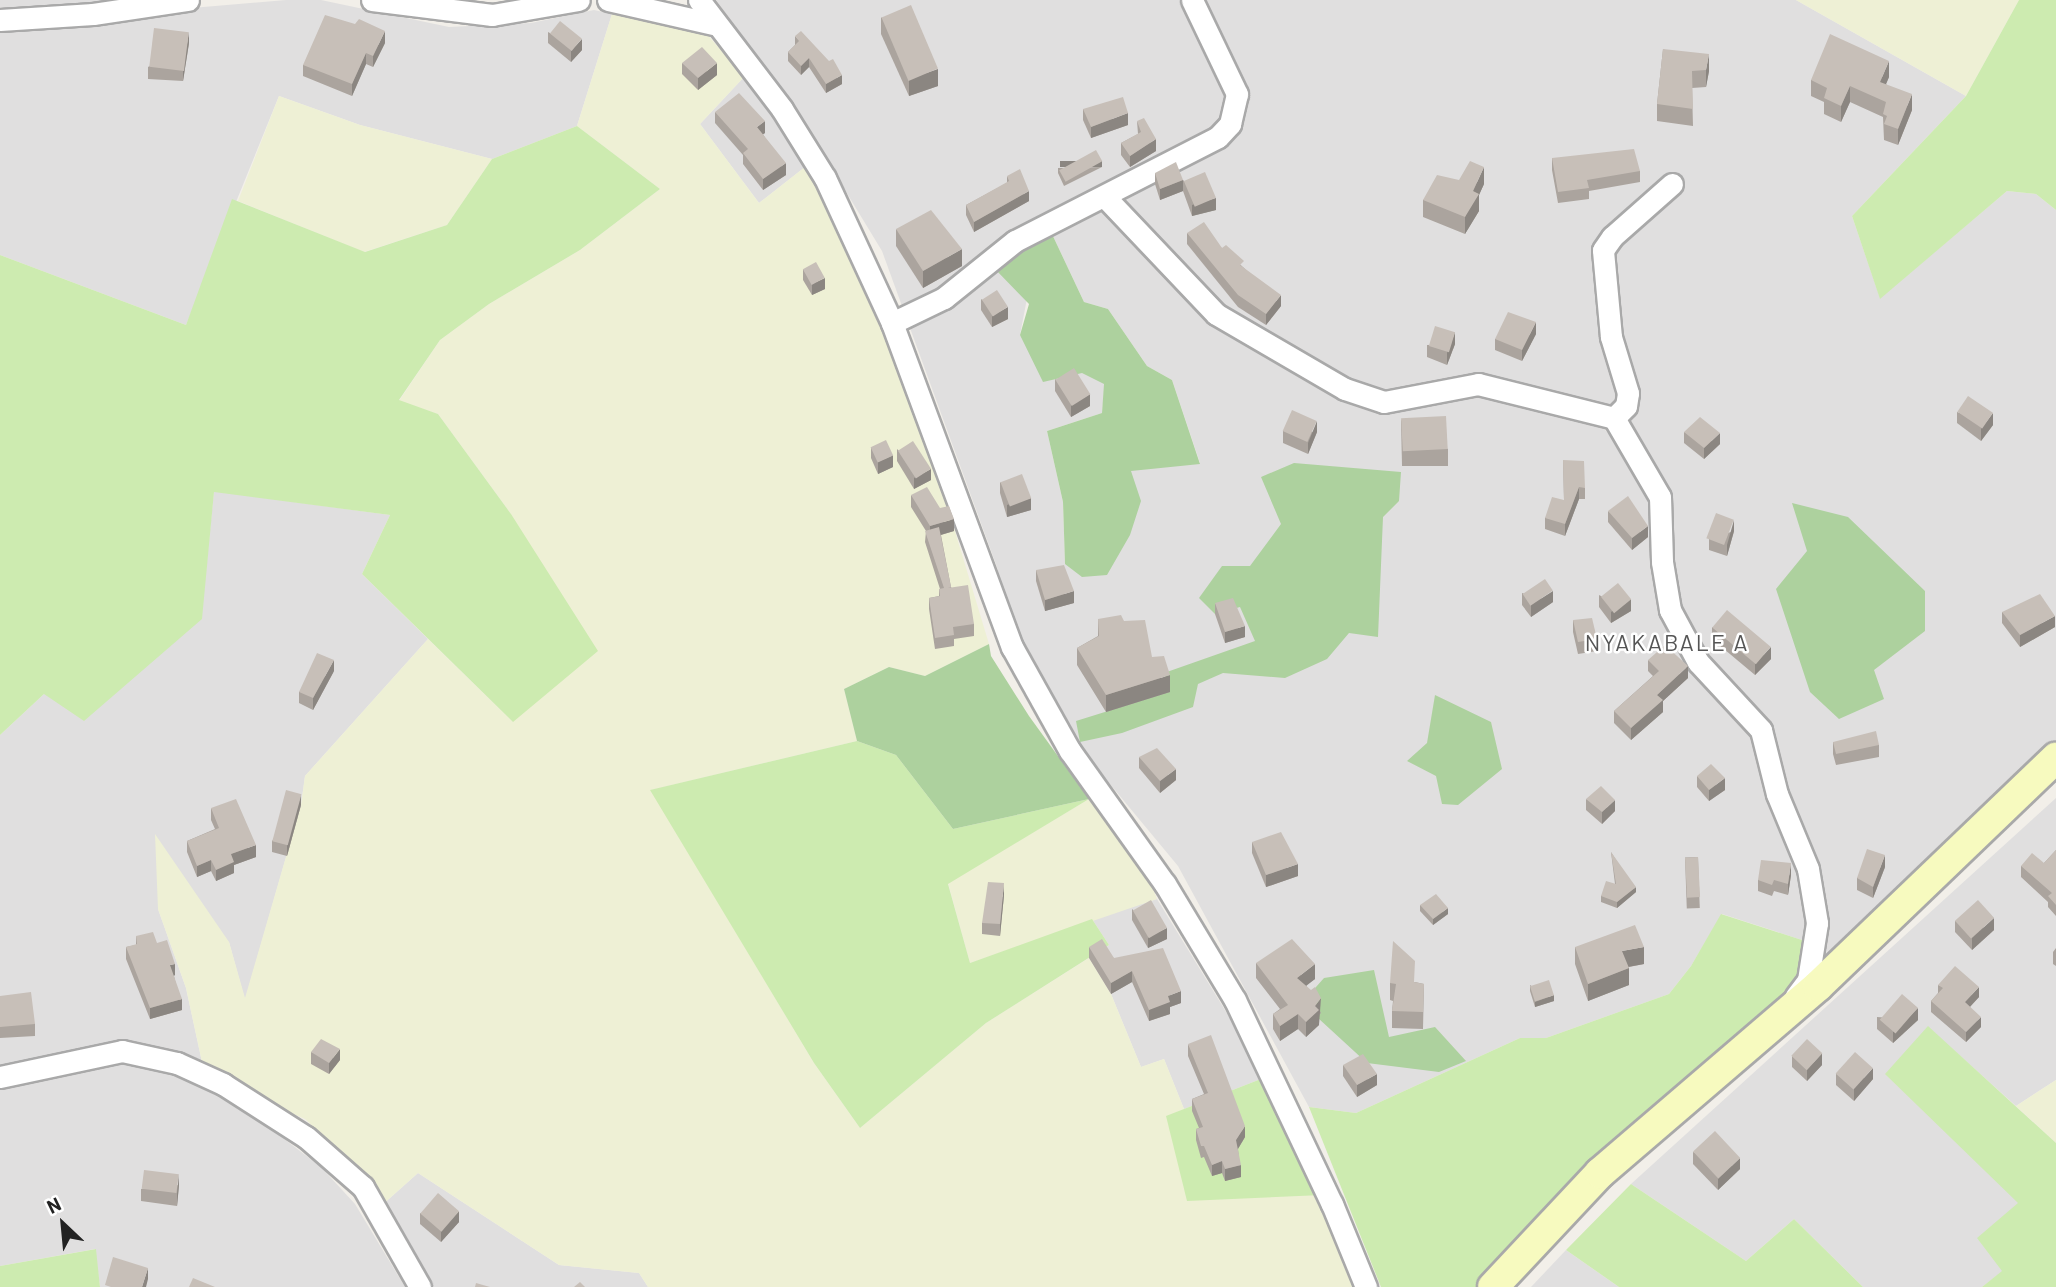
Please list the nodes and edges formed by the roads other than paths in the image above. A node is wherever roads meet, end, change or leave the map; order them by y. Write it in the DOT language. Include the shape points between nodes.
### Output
graph roads {
  1 [pos="188,0"];
  2 [pos="372,0"];
  3 [pos="579,0"];
  4 [pos="608,0"];
  5 [pos="699,0"];
  6 [pos="1192,0"];
  7 [pos="0,20"];
  8 [pos="714,24"];
  9 [pos="1671,184"];
  10 [pos="1105,197"];
  11 [pos="892,323"];
  12 [pos="1614,418"];
  13 [pos="2056,758"];
  14 [pos="1781,1017"];
  15 [pos="0,1077"];
  16 [pos="420,1287"];
  17 [pos="1366,1287"];
  18 [pos="1493,1287"];
  1 -- 7 [label="street" via="93,15"];
  2 -- 3 [label="street" via="492,15"];
  4 -- 8 [label="street"];
  5 -- 8 [label="street"];
  6 -- 10 [label="street" via="1237,94 1230,124 1217,136"];
  8 -- 11 [label="street" via="782,109 825,178"];
  9 -- 12 [label="street" via="1603,250 1611,337 1628,393 1626,406"];
  10 -- 11 [label="street" via="1015,241 944,298"];
  10 -- 12 [label="street" via="1216,314 1345,389 1384,402 1478,384"];
  11 -- 17 [label="street" via="1012,647 1070,751 1165,884 1235,1000 1332,1204"];
  12 -- 14 [label="street" via="1660,497 1662,562 1670,610 1698,662 1761,730 1777,794 1808,869 1816,923 1808,980"];
  13 -- 14 [label="street"];
  14 -- 18 [label="street" via="1600,1173"];
  15 -- 16 [label="street" via="122,1051 177,1063 223,1084 306,1137 363,1186"];
}
